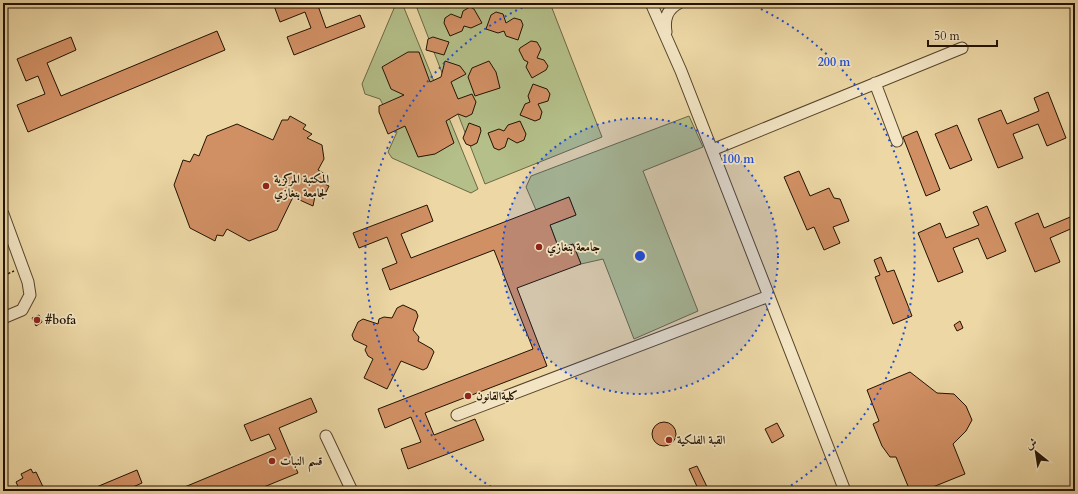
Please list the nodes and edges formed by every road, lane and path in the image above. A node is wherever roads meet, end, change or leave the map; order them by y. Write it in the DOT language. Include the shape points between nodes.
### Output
graph roads {
  1 [pos="651,3"];
  2 [pos="679,3"];
  3 [pos="667,39"];
  4 [pos="962,48"];
  5 [pos="875,83"];
  6 [pos="897,141"];
  7 [pos="712,150"];
  8 [pos="3,214"];
  9 [pos="769,296"];
  10 [pos="3,318"];
  11 [pos="457,415"];
  12 [pos="326,436"];
  13 [pos="352,491"];
  14 [pos="845,491"];
  1 -- 3 [label="lane"];
  2 -- 3 [label="lane" via="666,15"];
  3 -- 7 [label="lane"];
  4 -- 5 [label="lane"];
  5 -- 6 [label="lane"];
  5 -- 7 [label="lane"];
  7 -- 9 [label="lane"];
  8 -- 10 [label="lane" via="28,282 30,295 22,310"];
  9 -- 11 [label="lane"];
  9 -- 14 [label="lane"];
  12 -- 13 [label="lane"];
}
